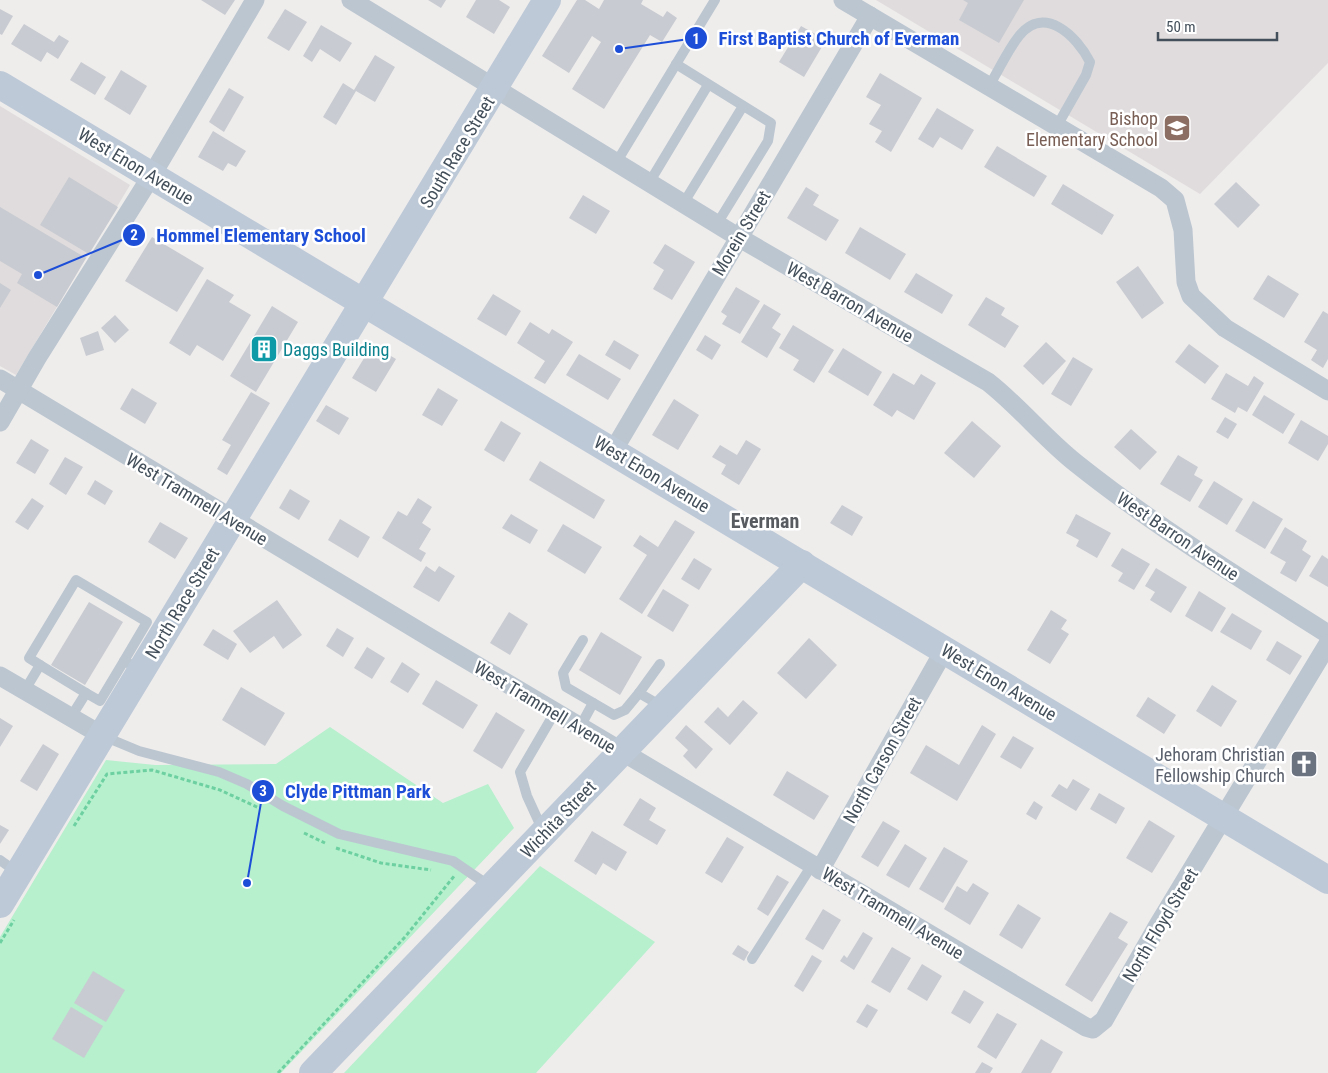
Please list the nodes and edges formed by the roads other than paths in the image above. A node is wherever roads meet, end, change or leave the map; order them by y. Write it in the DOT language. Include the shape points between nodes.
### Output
graph roads {
  1 [pos="255,0"];
  2 [pos="351,0"];
  3 [pos="548,0"];
  4 [pos="715,0"];
  5 [pos="843,0"];
  6 [pos="870,16"];
  7 [pos="676,64"];
  8 [pos="0,85"];
  9 [pos="708,85"];
  10 [pos="989,86"];
  11 [pos="494,89"];
  12 [pos="743,106"];
  13 [pos="1057,126"];
  14 [pos="616,163"];
  15 [pos="152,176"];
  16 [pos="649,183"];
  17 [pos="683,204"];
  18 [pos="717,224"];
  19 [pos="738,237"];
  20 [pos="366,303"];
  21 [pos="0,379"];
  22 [pos="18,390"];
  23 [pos="1328,392"];
  24 [pos="0,422"];
  25 [pos="613,451"];
  26 [pos="232,520"];
  27 [pos="802,564"];
  28 [pos="1328,634"];
  29 [pos="584,640"];
  30 [pos="1328,644"];
  31 [pos="945,649"];
  32 [pos="660,664"];
  33 [pos="40,665"];
  34 [pos="133,666"];
  35 [pos="0,676"];
  36 [pos="25,690"];
  37 [pos="639,692"];
  38 [pos="86,693"];
  39 [pos="594,704"];
  40 [pos="664,708"];
  41 [pos="555,712"];
  42 [pos="72,717"];
  43 [pos="580,727"];
  44 [pos="103,736"];
  45 [pos="621,753"];
  46 [pos="1223,818"];
  47 [pos="544,832"];
  48 [pos="9,867"];
  49 [pos="816,868"];
  50 [pos="1328,880"];
  51 [pos="491,888"];
  52 [pos="8,912"];
  53 [pos="752,959"];
  54 [pos="1092,1029"];
  55 [pos="313,1073"];
  1 -- 15 [label="street"];
  2 -- 11 [label="street, West Barron Avenue"];
  3 -- 11 [label="street, South Race Street"];
  4 -- 7 [label="lane"];
  5 -- 6 [label="street"];
  6 -- 10 [label="street"];
  6 -- 19 [label="street, Morein Street"];
  7 -- 9 [label="lane"];
  7 -- 14 [label="lane"];
  8 -- 15 [label="street, West Enon Avenue"];
  9 -- 12 [label="lane"];
  9 -- 16 [label="lane"];
  10 -- 13 [label="street"];
  10 -- 13 [label="lane" via="1026,29 1038,22 1056,25 1071,33 1090,62"];
  11 -- 14 [label="street, West Barron Avenue"];
  11 -- 20 [label="street, South Race Street"];
  12 -- 17 [label="lane"];
  12 -- 18 [label="lane" via="771,123 768,141"];
  13 -- 23 [label="street" via="1161,188 1175,200 1183,230 1186,282 1192,296 1225,328"];
  14 -- 16 [label="street, West Barron Avenue"];
  15 -- 20 [label="street, West Enon Avenue"];
  15 -- 22 [label="street"];
  16 -- 17 [label="street, West Barron Avenue"];
  17 -- 18 [label="street, West Barron Avenue"];
  18 -- 19 [label="street, West Barron Avenue"];
  19 -- 25 [label="street, Morein Street"];
  19 -- 28 [label="street, West Barron Avenue" via="988,382 1076,463 1125,500 1202,555"];
  20 -- 25 [label="street, West Enon Avenue"];
  20 -- 26 [label="street, North Race Street"];
  21 -- 22 [label="street, West Trammell Avenue"];
  22 -- 24 [label="street"];
  22 -- 26 [label="street, West Trammell Avenue"];
  25 -- 27 [label="street, West Enon Avenue"];
  26 -- 34 [label="street, North Race Street"];
  26 -- 41 [label="street, West Trammell Avenue"];
  27 -- 31 [label="street, West Enon Avenue"];
  27 -- 40 [label="street, Wichita Street"];
  29 -- 39 [label="lane" via="563,673 566,687"];
  30 -- 46 [label="street, North Floyd Street"];
  31 -- 46 [label="street, West Enon Avenue"];
  31 -- 49 [label="street, North Carson Street"];
  32 -- 37 [label="lane"];
  33 -- 34 [label="lane" via="29,658 76,580 147,622"];
  33 -- 36 [label="lane"];
  33 -- 38 [label="lane"];
  34 -- 38 [label="lane" via="100,701"];
  34 -- 44 [label="street, North Race Street"];
  35 -- 36 [label="street"];
  36 -- 42 [label="street"];
  37 -- 39 [label="lane" via="625,710 614,715"];
  37 -- 40 [label="lane"];
  38 -- 42 [label="lane"];
  39 -- 43 [label="lane"];
  40 -- 45 [label="street, Wichita Street"];
  41 -- 43 [label="street, West Trammell Avenue"];
  41 -- 47 [label="lane" via="520,772"];
  42 -- 44 [label="street"];
  43 -- 45 [label="street, West Trammell Avenue"];
  44 -- 48 [label="street, North Race Street"];
  44 -- 51 [label="lane" via="139,751 219,772 339,834 452,861"];
  45 -- 47 [label="street, Wichita Street"];
  45 -- 49 [label="street, West Trammell Avenue"];
  46 -- 50 [label="street, West Enon Avenue"];
  46 -- 54 [label="street, North Floyd Street" via="1104,1020"];
  47 -- 51 [label="street, Wichita Street"];
  48 -- 52 [label="street, North Race Street"];
  49 -- 53 [label="lane"];
  49 -- 54 [label="street, West Trammell Avenue"];
  51 -- 55 [label="street, Wichita Street"];
}
